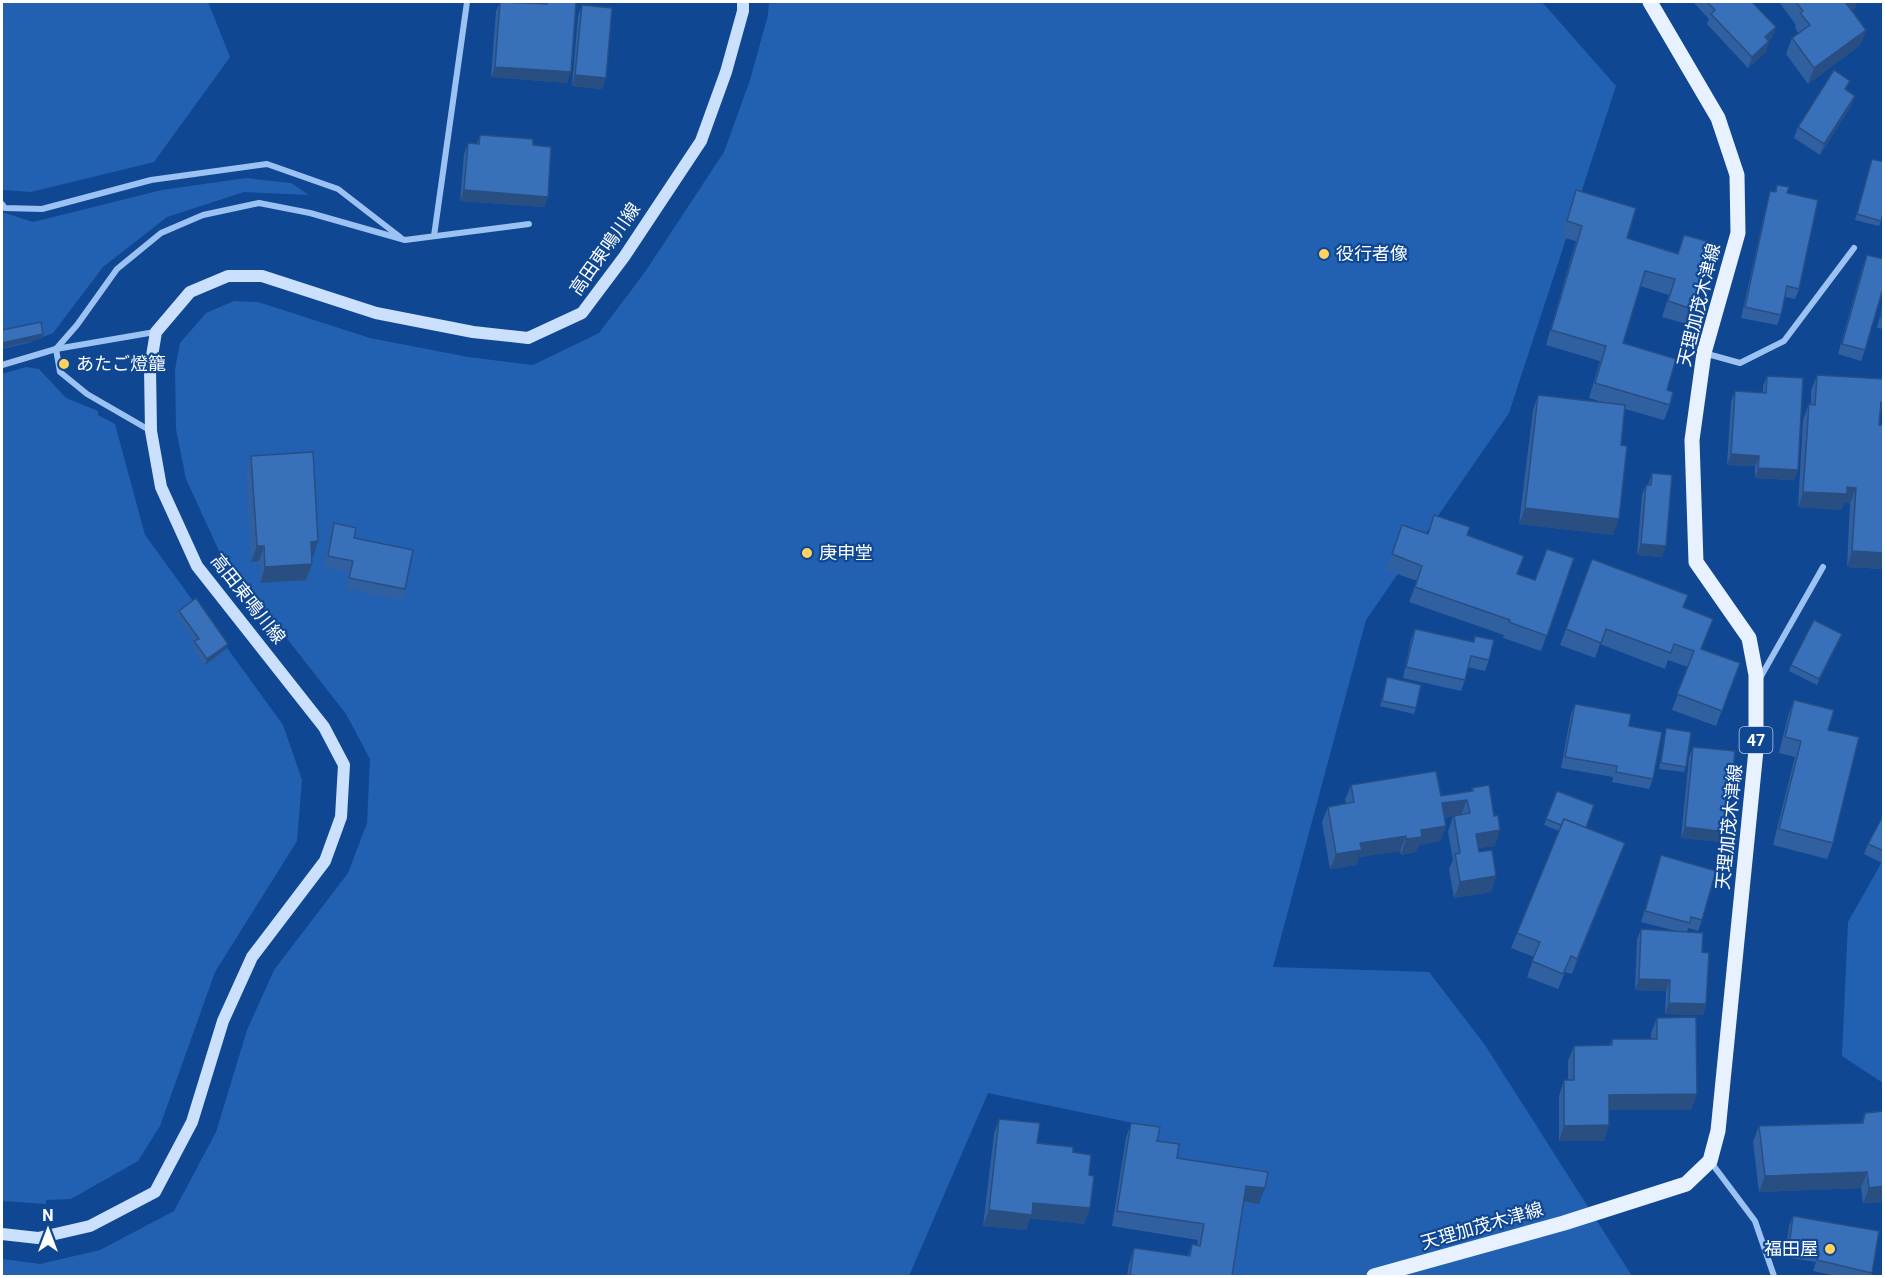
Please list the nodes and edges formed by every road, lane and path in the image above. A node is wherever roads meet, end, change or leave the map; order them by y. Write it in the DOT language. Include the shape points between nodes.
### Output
graph roads {
  1 [pos="467,2"];
  2 [pos="743,2"];
  3 [pos="1650,2"];
  4 [pos="2,204"];
  5 [pos="529,224"];
  6 [pos="434,236"];
  7 [pos="405,240"];
  8 [pos="1854,248"];
  9 [pos="156,332"];
  10 [pos="56,349"];
  11 [pos="1704,353"];
  12 [pos="2,364"];
  13 [pos="151,431"];
  14 [pos="1823,567"];
  15 [pos="1756,686"];
  16 [pos="1710,1161"];
  17 [pos="2,1233"];
  18 [pos="1374,1276"];
  19 [pos="1774,1276"];
  1 -- 6 [label="street"];
  2 -- 9 [label="main road, 高田東鳴川線" via="726,72 701,141 582,313 528,338 473,332 376,313 262,276 228,276 190,292"];
  3 -- 11 [label="main road, 天理加茂木津線 / 47" via="1718,118 1737,175 1738,232"];
  4 -- 7 [label="street" via="6,208 42,209 151,180 267,164 338,189"];
  5 -- 6 [label="street"];
  6 -- 7 [label="street"];
  7 -- 10 [label="street" via="310,213 259,204 203,215 161,233 117,269"];
  8 -- 11 [label="street" via="1784,341 1740,363"];
  9 -- 10 [label="street"];
  9 -- 13 [label="main road, 高田東鳴川線" via="150,368"];
  10 -- 12 [label="street"];
  10 -- 13 [label="street" via="60,372 87,394"];
  11 -- 15 [label="main road, 天理加茂木津線 / 47" via="1692,440 1696,562 1749,638"];
  13 -- 17 [label="main road, 高田東鳴川線" via="161,487 197,566 324,727 345,765 341,817 325,861 252,957 223,1022 192,1122 155,1192 90,1226 38,1238"];
  14 -- 15 [label="street"];
  15 -- 16 [label="main road, 天理加茂木津線 / 47" via="1756,750 1718,1131"];
  16 -- 18 [label="main road, 天理加茂木津線" via="1686,1184"];
  16 -- 19 [label="street" via="1755,1221"];
}
